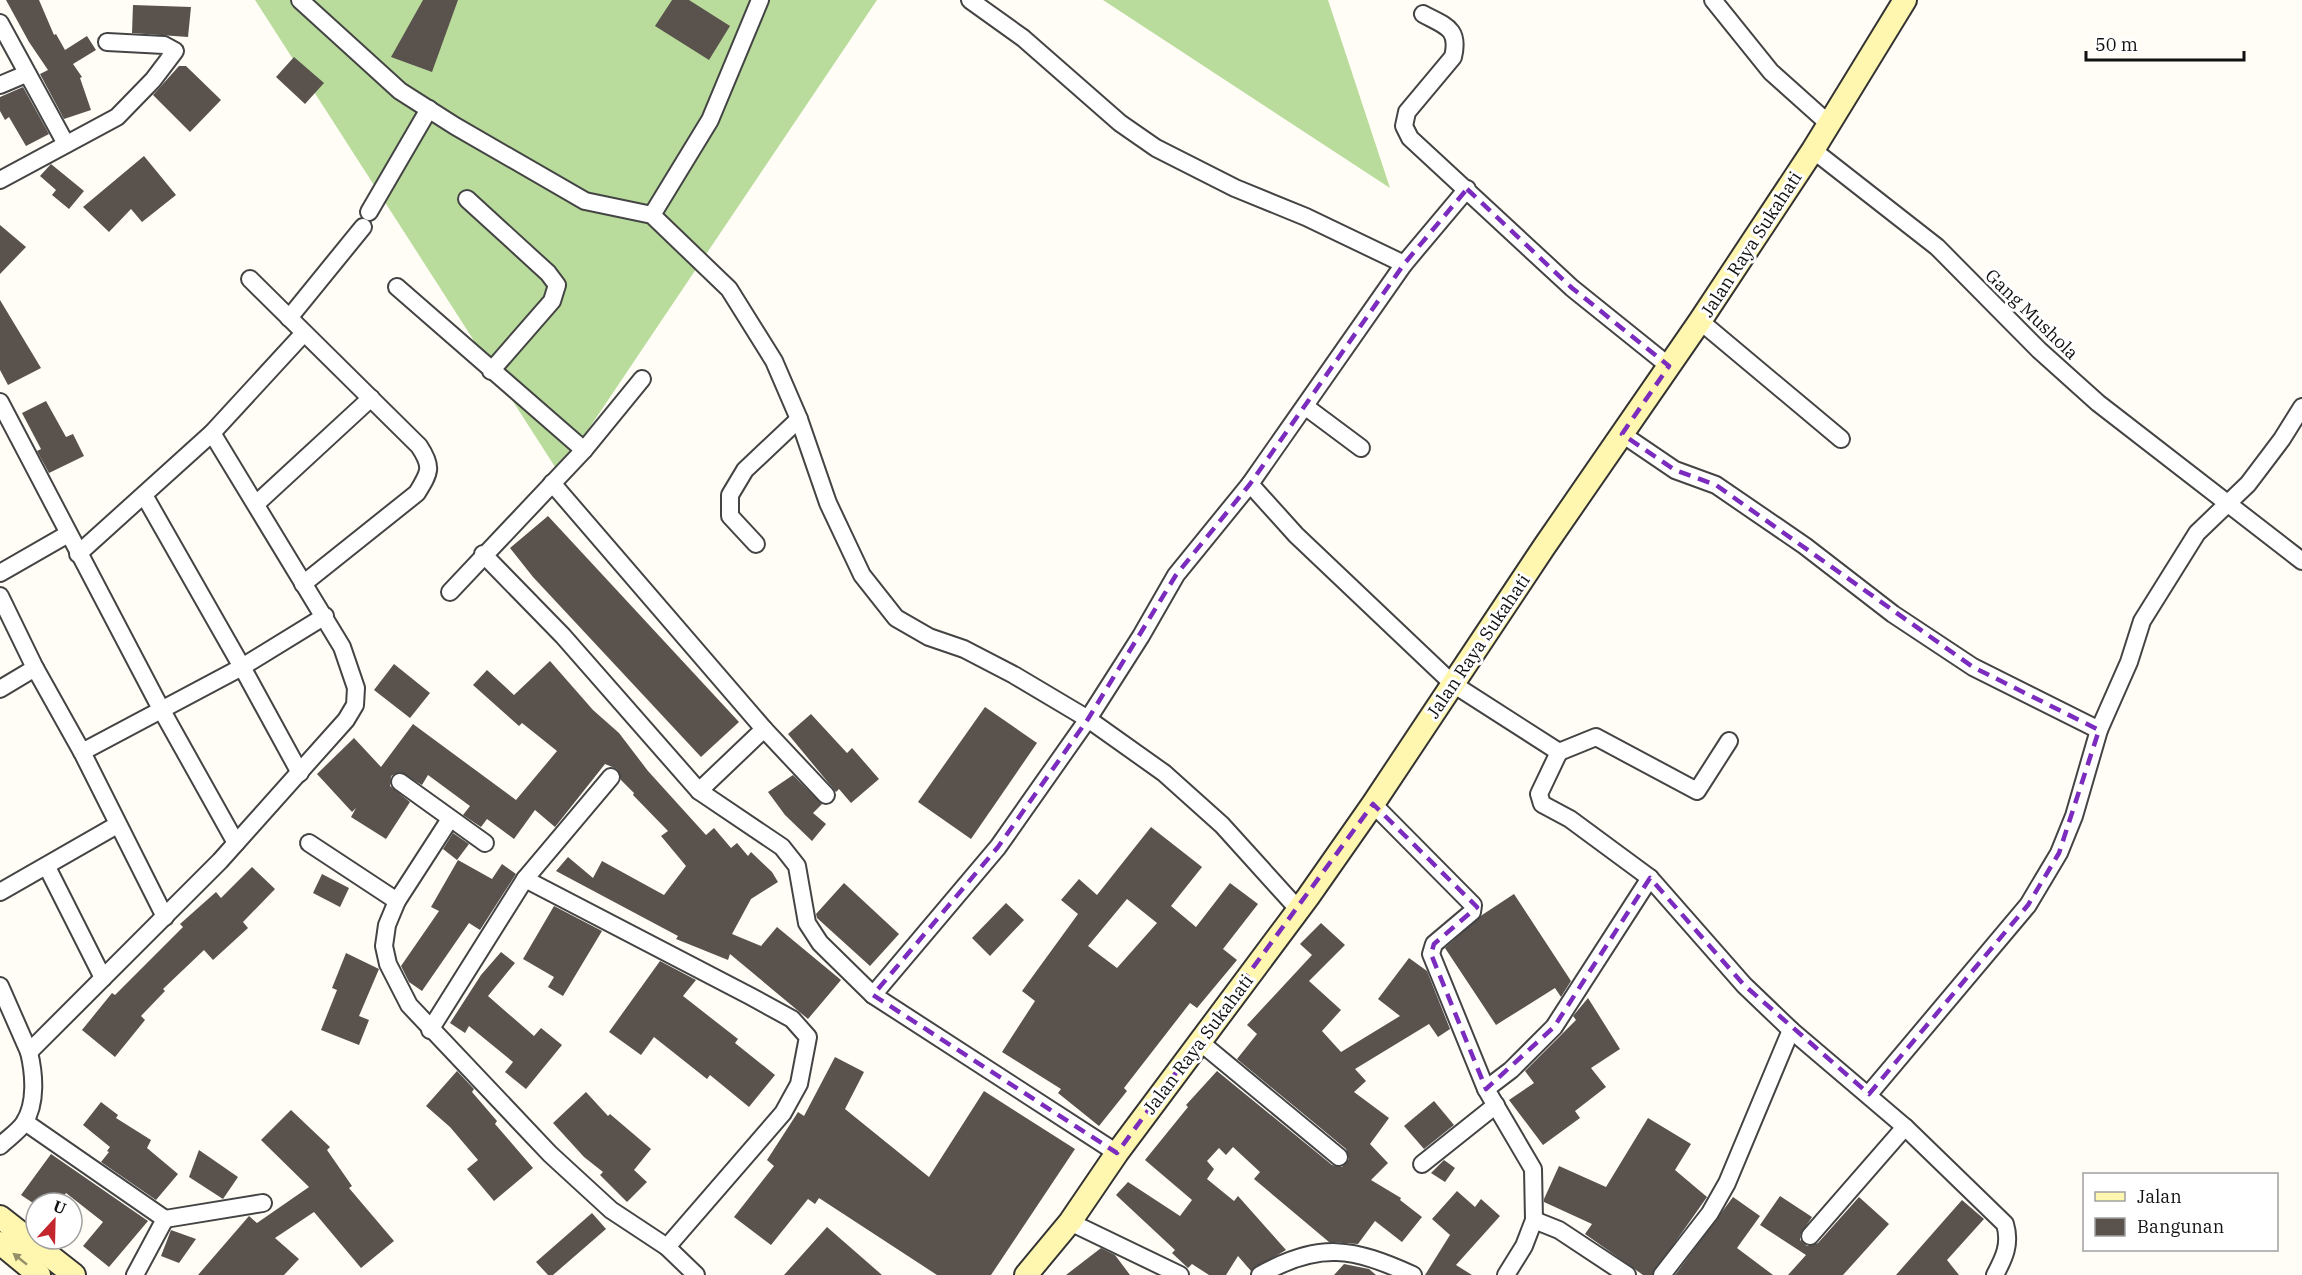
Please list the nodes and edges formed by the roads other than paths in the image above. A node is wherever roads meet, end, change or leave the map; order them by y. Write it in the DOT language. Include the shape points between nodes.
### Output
graph roads {
  1 [pos="300,0"];
  2 [pos="760,0"];
  3 [pos="970,0"];
  4 [pos="1713,0"];
  5 [pos="1905,0"];
  6 [pos="1423,14"];
  7 [pos="0,23"];
  8 [pos="107,42"];
  9 [pos="26,74"];
  10 [pos="0,85"];
  11 [pos="429,109"];
  12 [pos="1828,123"];
  13 [pos="66,144"];
  14 [pos="1813,150"];
  15 [pos="0,180"];
  16 [pos="1467,189"];
  17 [pos="466,199"];
  18 [pos="652,215"];
  19 [pos="1404,264"];
  20 [pos="250,279"];
  21 [pos="397,287"];
  22 [pos="289,318"];
  23 [pos="1700,321"];
  24 [pos="304,333"];
  25 [pos="1669,366"];
  26 [pos="491,370"];
  27 [pos="642,379"];
  28 [pos="371,398"];
  29 [pos="0,402"];
  30 [pos="1306,407"];
  31 [pos="2302,407"];
  32 [pos="799,419"];
  33 [pos="212,433"];
  34 [pos="1622,434"];
  35 [pos="1840,439"];
  36 [pos="1361,448"];
  37 [pos="584,450"];
  38 [pos="552,483"];
  39 [pos="1250,484"];
  40 [pos="144,495"];
  41 [pos="256,504"];
  42 [pos="2225,504"];
  43 [pos="68,534"];
  44 [pos="756,544"];
  45 [pos="78,554"];
  46 [pos="483,554"];
  47 [pos="2302,561"];
  48 [pos="0,573"];
  49 [pos="303,584"];
  50 [pos="450,592"];
  51 [pos="0,596"];
  52 [pos="325,616"];
  53 [pos="242,667"];
  54 [pos="35,668"];
  55 [pos="1453,684"];
  56 [pos="0,689"];
  57 [pos="161,709"];
  58 [pos="1088,718"];
  59 [pos="764,729"];
  60 [pos="2099,730"];
  61 [pos="1729,741"];
  62 [pos="82,752"];
  63 [pos="1559,752"];
  64 [pos="300,773"];
  65 [pos="611,777"];
  66 [pos="400,782"];
  67 [pos="699,791"];
  68 [pos="826,795"];
  69 [pos="1373,804"];
  70 [pos="450,819"];
  71 [pos="117,825"];
  72 [pos="236,843"];
  73 [pos="309,843"];
  74 [pos="485,843"];
  75 [pos="47,867"];
  76 [pos="1650,878"];
  77 [pos="525,879"];
  78 [pos="0,892"];
  79 [pos="397,901"];
  80 [pos="1298,909"];
  81 [pos="165,917"];
  82 [pos="103,978"];
  83 [pos="0,986"];
  84 [pos="873,995"];
  85 [pos="430,1030"];
  86 [pos="1791,1030"];
  87 [pos="1200,1042"];
  88 [pos="29,1052"];
  89 [pos="1486,1089"];
  90 [pos="1869,1094"];
  91 [pos="1496,1105"];
  92 [pos="25,1122"];
  93 [pos="1905,1127"];
  94 [pos="0,1146"];
  95 [pos="1117,1152"];
  96 [pos="1339,1158"];
  97 [pos="1422,1164"];
  98 [pos="263,1203"];
  99 [pos="0,1217"];
  100 [pos="165,1219"];
  101 [pos="1534,1220"];
  102 [pos="1070,1222"];
  103 [pos="1810,1236"];
  104 [pos="0,1243"];
  105 [pos="667,1247"];
  106 [pos="39,1275"];
  107 [pos="74,1275"];
  108 [pos="135,1275"];
  109 [pos="696,1275"];
  110 [pos="1026,1275"];
  111 [pos="1180,1275"];
  112 [pos="1260,1275"];
  113 [pos="1413,1275"];
  114 [pos="1506,1275"];
  115 [pos="1627,1275"];
  116 [pos="1662,1275"];
  117 [pos="1995,1275"];
  1 -- 11 [label="street" via="391,83"];
  2 -- 18 [label="street" via="710,120"];
  3 -- 19 [label="street" via="1023,38 1120,123 1156,148"];
  4 -- 12 [label="street" via="1772,72"];
  5 -- 12 [label="main road, Jalan Raya Sukahati"];
  6 -- 16 [label="street" via="1449,28 1456,47 1453,57 1407,112 1404,126 1410,138"];
  7 -- 9 [label="street"];
  8 -- 13 [label="street" via="164,45 175,51 117,117"];
  9 -- 10 [label="street"];
  9 -- 13 [label="street"];
  11 -- 18 [label="street" via="585,201"];
  11 -- 22 [label="street" via="366,220"];
  12 -- 14 [label="main road, Jalan Raya Sukahati"];
  13 -- 15 [label="street"];
  14 -- 23 [label="main road, Jalan Raya Sukahati"];
  14 -- 42 [label="street, Gang Mushola" via="1937,248 2039,350"];
  16 -- 19 [label="street"];
  16 -- 25 [label="street" via="1572,288"];
  17 -- 26 [label="street" via="557,285 552,301"];
  18 -- 32 [label="street" via="729,289 774,361"];
  19 -- 30 [label="street"];
  20 -- 22 [label="street"];
  21 -- 26 [label="street"];
  22 -- 24 [label="street"];
  23 -- 25 [label="main road, Jalan Raya Sukahati"];
  23 -- 35 [label="street"];
  24 -- 28 [label="street"];
  24 -- 33 [label="street"];
  25 -- 34 [label="main road, Jalan Raya Sukahati"];
  26 -- 37 [label="street"];
  27 -- 37 [label="street"];
  28 -- 41 [label="street"];
  28 -- 49 [label="street" via="419,446 429,461 428,475 417,493"];
  29 -- 43 [label="street"];
  30 -- 36 [label="street"];
  30 -- 39 [label="street"];
  31 -- 42 [label="street" via="2248,484"];
  32 -- 44 [label="street" via="745,470 730,495 730,516"];
  32 -- 58 [label="street" via="828,503 862,575 896,618 1014,675"];
  33 -- 40 [label="street"];
  33 -- 41 [label="street"];
  34 -- 55 [label="main road, Jalan Raya Sukahati"];
  34 -- 60 [label="street" via="1675,470 1716,485 1973,667"];
  37 -- 38 [label="street"];
  38 -- 46 [label="street"];
  38 -- 59 [label="street"];
  39 -- 55 [label="street" via="1296,535"];
  39 -- 58 [label="street" via="1176,575"];
  40 -- 45 [label="street"];
  40 -- 53 [label="street"];
  41 -- 49 [label="street"];
  42 -- 47 [label="street, Gang Mushola"];
  42 -- 60 [label="street" via="2197,533 2142,621"];
  43 -- 45 [label="street"];
  43 -- 48 [label="street"];
  45 -- 57 [label="street"];
  46 -- 50 [label="street"];
  46 -- 67 [label="street" via="563,636"];
  49 -- 52 [label="street"];
  51 -- 54 [label="street"];
  52 -- 53 [label="street"];
  52 -- 64 [label="street" via="346,657 356,688 355,705"];
  53 -- 57 [label="street"];
  53 -- 64 [label="street"];
  54 -- 56 [label="street"];
  54 -- 62 [label="street"];
  55 -- 63 [label="street"];
  55 -- 69 [label="main road, Jalan Raya Sukahati"];
  57 -- 62 [label="street"];
  57 -- 72 [label="street"];
  58 -- 80 [label="street" via="1164,773 1222,825"];
  58 -- 84 [label="street" via="998,847"];
  59 -- 67 [label="street"];
  59 -- 68 [label="street"];
  60 -- 90 [label="street" via="2088,775 2063,843 2028,906"];
  61 -- 63 [label="street" via="1697,790 1596,737"];
  62 -- 71 [label="street"];
  63 -- 76 [label="street" via="1539,800"];
  64 -- 72 [label="street"];
  65 -- 77 [label="street"];
  66 -- 70 [label="street"];
  67 -- 84 [label="street" via="782,846 796,866 807,923 820,943"];
  69 -- 80 [label="main road, Jalan Raya Sukahati"];
  69 -- 89 [label="street" via="1473,903 1472,912 1434,944 1431,954"];
  70 -- 74 [label="street"];
  70 -- 79 [label="street"];
  71 -- 75 [label="street"];
  71 -- 81 [label="street"];
  72 -- 81 [label="street"];
  73 -- 79 [label="street"];
  75 -- 78 [label="street"];
  75 -- 82 [label="street"];
  76 -- 86 [label="street" via="1723,963"];
  76 -- 89 [label="street" via="1554,1027"];
  77 -- 85 [label="street"];
  77 -- 105 [label="street" via="792,1019 808,1038 799,1084 783,1113"];
  79 -- 85 [label="street" via="384,946 388,964 409,1005"];
  80 -- 87 [label="main road, Jalan Raya Sukahati"];
  81 -- 82 [label="street"];
  82 -- 88 [label="street"];
  83 -- 88 [label="street"];
  84 -- 95 [label="street"];
  85 -- 105 [label="street" via="550,1154 612,1210"];
  86 -- 90 [label="street"];
  86 -- 116 [label="street" via="1727,1184 1710,1214"];
  87 -- 95 [label="main road, Jalan Raya Sukahati"];
  87 -- 96 [label="street"];
  88 -- 92 [label="street" via="33,1093"];
  89 -- 91 [label="street"];
  90 -- 93 [label="street"];
  91 -- 97 [label="street"];
  91 -- 101 [label="street" via="1533,1170"];
  92 -- 94 [label="street"];
  92 -- 100 [label="street"];
  93 -- 103 [label="street"];
  93 -- 117 [label="street" via="2005,1224 2006,1253"];
  95 -- 102 [label="main road, Jalan Raya Sukahati"];
  98 -- 100 [label="street"];
  99 -- 107 [label="main road"];
  100 -- 108 [label="street"];
  101 -- 114 [label="street"];
  101 -- 115 [label="street" via="1559,1230"];
  102 -- 110 [label="main road, Jalan Raya Sukahati"];
  102 -- 111 [label="street"];
  106 -- 104 [label="main road, one-way"];
  105 -- 109 [label="street"];
  112 -- 113 [label="street" via="1300,1255 1332,1250 1381,1260"];
}
